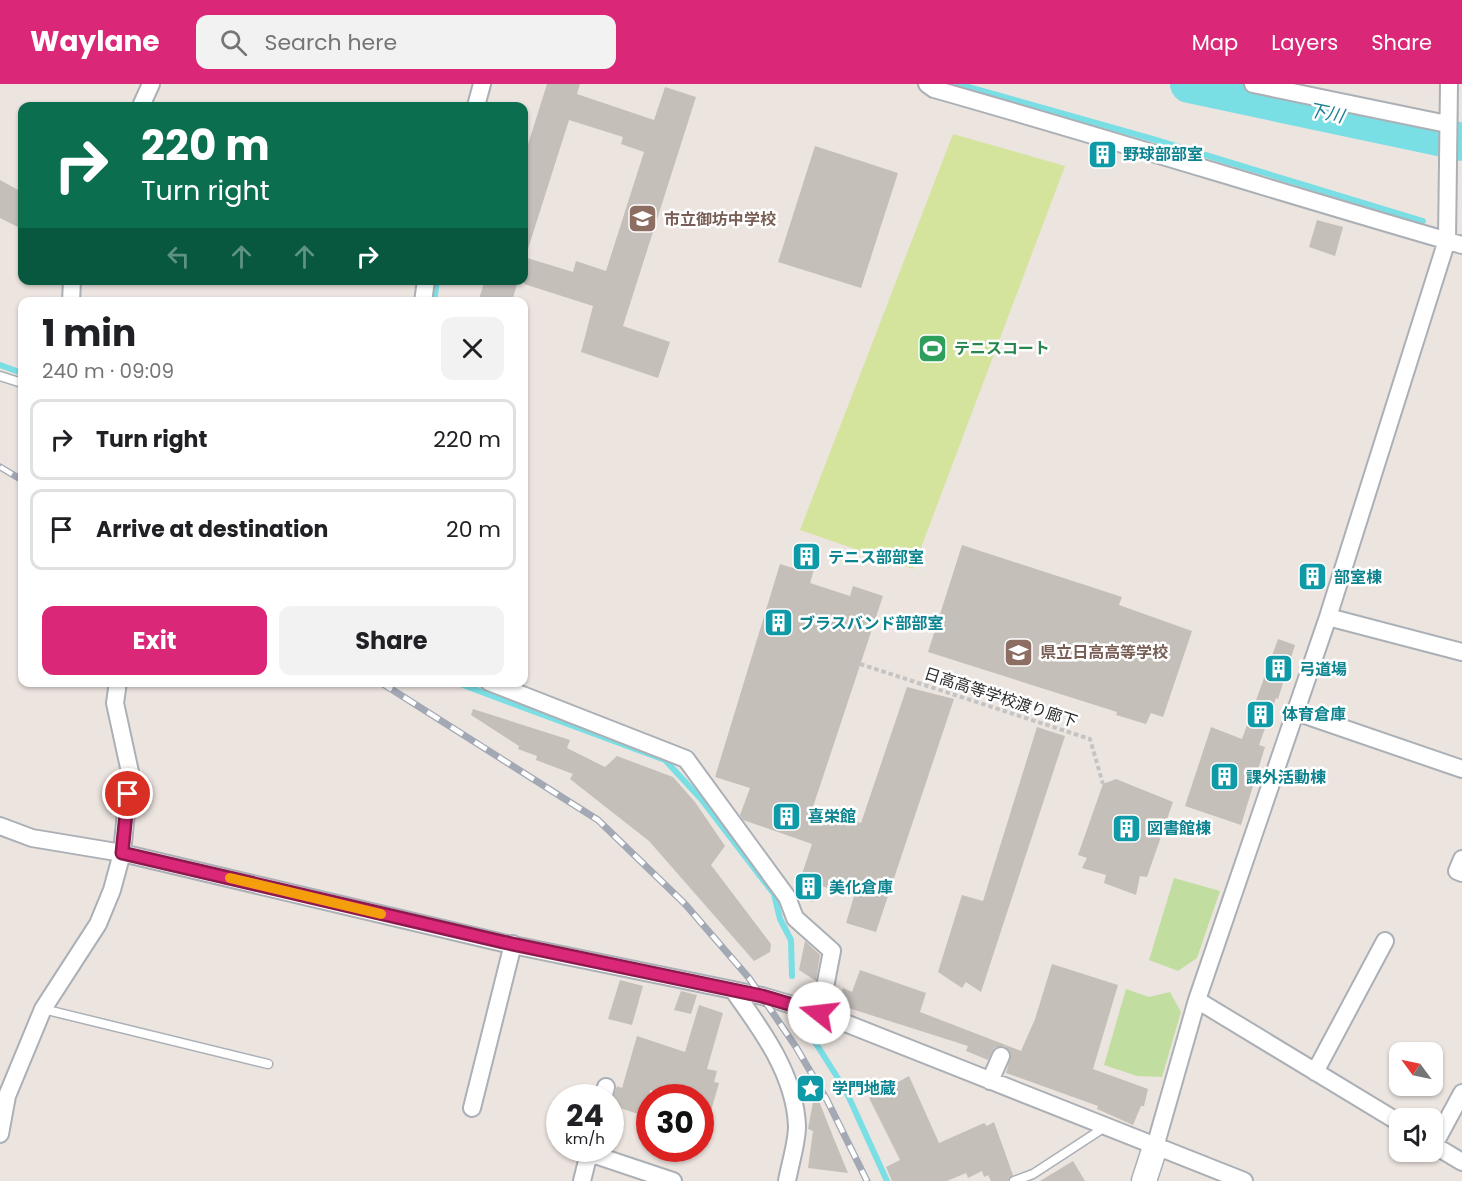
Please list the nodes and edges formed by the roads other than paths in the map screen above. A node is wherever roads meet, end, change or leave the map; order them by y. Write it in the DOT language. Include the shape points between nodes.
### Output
graph roads {
  1 [pos="152,84"];
  2 [pos="482,84"];
  3 [pos="927,84"];
  4 [pos="1253,84"];
  5 [pos="1449,84"];
  6 [pos="143,102"];
  7 [pos="477,102"];
  8 [pos="1447,124"];
  9 [pos="1454,243"];
  10 [pos="0,376"];
  11 [pos="18,382"];
  12 [pos="1328,617"];
  13 [pos="1462,652"];
  14 [pos="117,687"];
  15 [pos="502,687"];
  16 [pos="1296,712"];
  17 [pos="1462,769"];
  18 [pos="0,826"];
  19 [pos="122,853"];
  20 [pos="1462,859"];
  21 [pos="1462,873"];
  22 [pos="1385,941"];
  23 [pos="513,944"];
  24 [pos="733,990"];
  25 [pos="1197,1000"];
  26 [pos="43,1009"];
  27 [pos="819,1013"];
  28 [pos="1001,1056"];
  29 [pos="268,1064"];
  30 [pos="1315,1072"];
  31 [pos="990,1081"];
  32 [pos="1462,1093"];
  33 [pos="472,1108"];
  34 [pos="1389,1117"];
  35 [pos="1443,1126"];
  36 [pos="1105,1127"];
  37 [pos="0,1134"];
  38 [pos="1155,1147"];
  39 [pos="1443,1150"];
  40 [pos="587,1162"];
  41 [pos="620,1162"];
  42 [pos="1462,1162"];
  43 [pos="582,1181"];
  44 [pos="673,1181"];
  45 [pos="787,1181"];
  46 [pos="1014,1181"];
  47 [pos="1144,1181"];
  48 [pos="1244,1181"];
  1 -- 6 [label="street"];
  2 -- 7 [label="street"];
  3 -- 9 [label="street"];
  4 -- 8 [label="street"];
  5 -- 8 [label="street"];
  8 -- 9 [label="street"];
  9 -- 12 [label="street"];
  10 -- 11 [label="lane"];
  12 -- 13 [label="street"];
  12 -- 16 [label="street"];
  14 -- 19 [label="street" via="115,703 130,772"];
  15 -- 27 [label="street" via="686,759 787,897 795,918 832,951"];
  16 -- 17 [label="street"];
  16 -- 25 [label="street"];
  18 -- 19 [label="street" via="32,838"];
  19 -- 23 [label="street"];
  19 -- 26 [label="street" via="98,924"];
  20 -- 21 [label="street" via="1457,871"];
  22 -- 30 [label="street"];
  23 -- 24 [label="street"];
  23 -- 33 [label="street"];
  24 -- 27 [label="street"];
  24 -- 45 [label="street" via="788,1078 797,1127"];
  25 -- 30 [label="street"];
  25 -- 38 [label="street"];
  26 -- 29 [label="lane"];
  26 -- 37 [label="street" via="7,1096"];
  27 -- 31 [label="street"];
  28 -- 31 [label="street"];
  30 -- 34 [label="street"];
  31 -- 36 [label="street"];
  32 -- 35 [label="street"];
  36 -- 38 [label="street"];
  36 -- 46 [label="lane" via="1033,1174"];
  38 -- 47 [label="street"];
  38 -- 48 [label="street"];
  39 -- 42 [label="street"];
  40 -- 43 [label="street"];
  41 -- 44 [label="street"];
}
